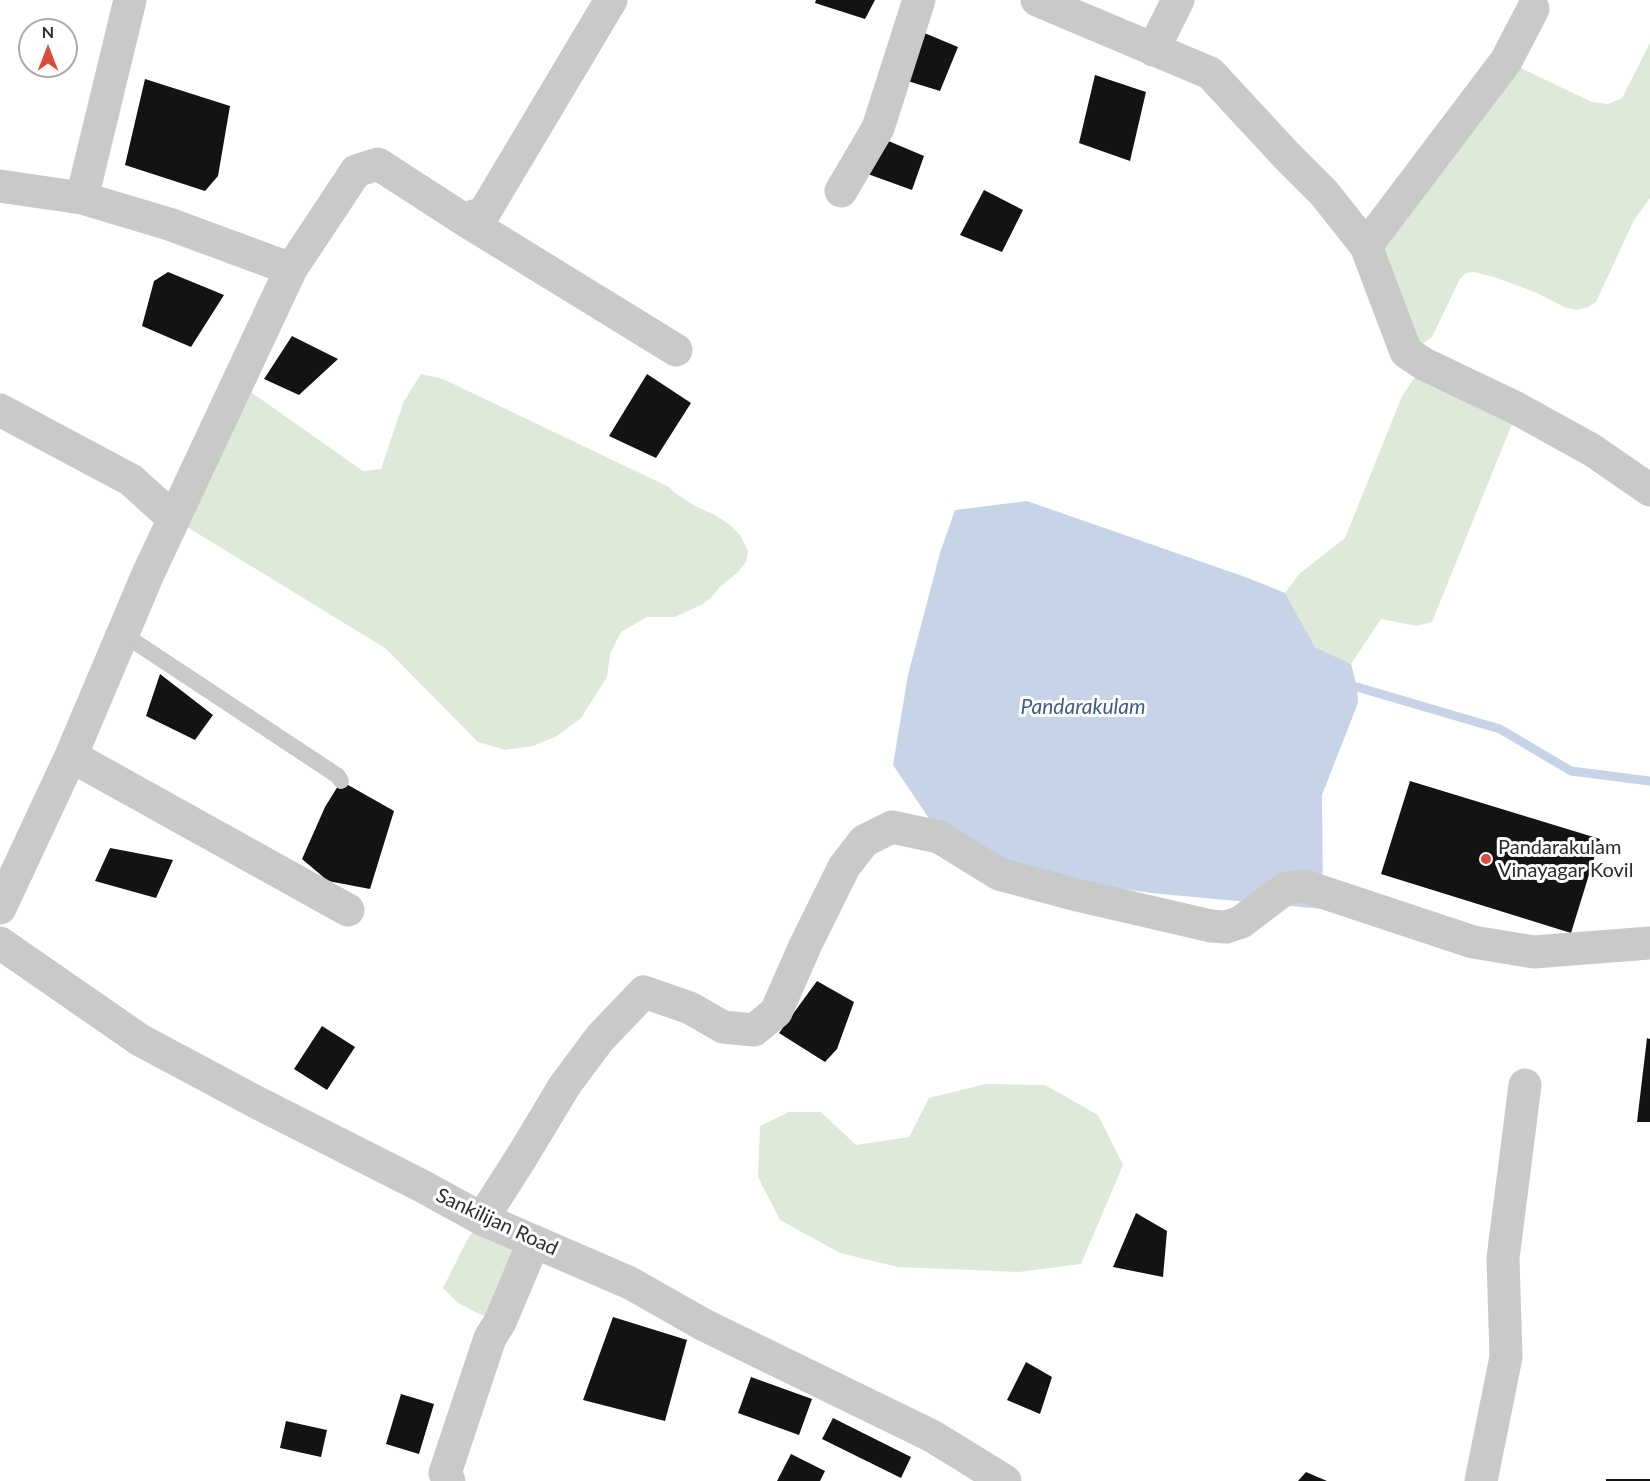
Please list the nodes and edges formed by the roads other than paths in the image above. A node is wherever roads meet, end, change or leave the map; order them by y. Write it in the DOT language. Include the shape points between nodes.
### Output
graph roads {
  1 [pos="129,0"];
  2 [pos="611,0"];
  3 [pos="920,0"];
  4 [pos="1037,0"];
  5 [pos="1178,0"];
  6 [pos="1533,9"];
  7 [pos="1153,50"];
  8 [pos="0,186"];
  9 [pos="841,191"];
  10 [pos="82,198"];
  11 [pos="463,219"];
  12 [pos="1366,246"];
  13 [pos="291,269"];
  14 [pos="676,350"];
  15 [pos="0,410"];
  16 [pos="1650,490"];
  17 [pos="174,519"];
  18 [pos="123,634"];
  19 [pos="71,756"];
  20 [pos="341,781"];
  21 [pos="0,908"];
  22 [pos="348,910"];
  23 [pos="0,943"];
  24 [pos="1650,943"];
  25 [pos="1525,1085"];
  26 [pos="482,1219"];
  27 [pos="534,1241"];
  28 [pos="450,1481"];
  29 [pos="1005,1481"];
  30 [pos="1481,1481"];
  1 -- 10 [label="street"];
  2 -- 11 [label="street" via="484,213"];
  3 -- 9 [label="street" via="878,128"];
  4 -- 7 [label="street"];
  5 -- 7 [label="street"];
  6 -- 12 [label="street" via="1506,61"];
  7 -- 12 [label="street" via="1210,73 1324,193"];
  8 -- 10 [label="street"];
  10 -- 13 [label="street" via="169,224"];
  11 -- 13 [label="street" via="378,164 356,171"];
  11 -- 14 [label="street"];
  12 -- 16 [label="street" via="1407,352 1592,450"];
  13 -- 17 [label="street"];
  15 -- 17 [label="street" via="131,480"];
  17 -- 18 [label="street"];
  18 -- 19 [label="street"];
  18 -- 20 [label="lane"];
  19 -- 21 [label="street"];
  19 -- 22 [label="street"];
  23 -- 26 [label="street, Sankilijan Road" via="140,1040"];
  24 -- 26 [label="street" via="1534,952 1473,942 1304,886 1286,888 1240,922 1226,927 1211,926 999,874 939,837 892,827 864,841 844,867 776,1012 754,1030 723,1027 690,1008 644,992 600,1038 565,1085"];
  25 -- 30 [label="street" via="1503,1258 1506,1357"];
  26 -- 27 [label="street, Sankilijan Road"];
  27 -- 28 [label="street" via="490,1338 445,1473"];
  27 -- 29 [label="street, Sankilijan Road" via="630,1283 704,1324 932,1436"];
}
